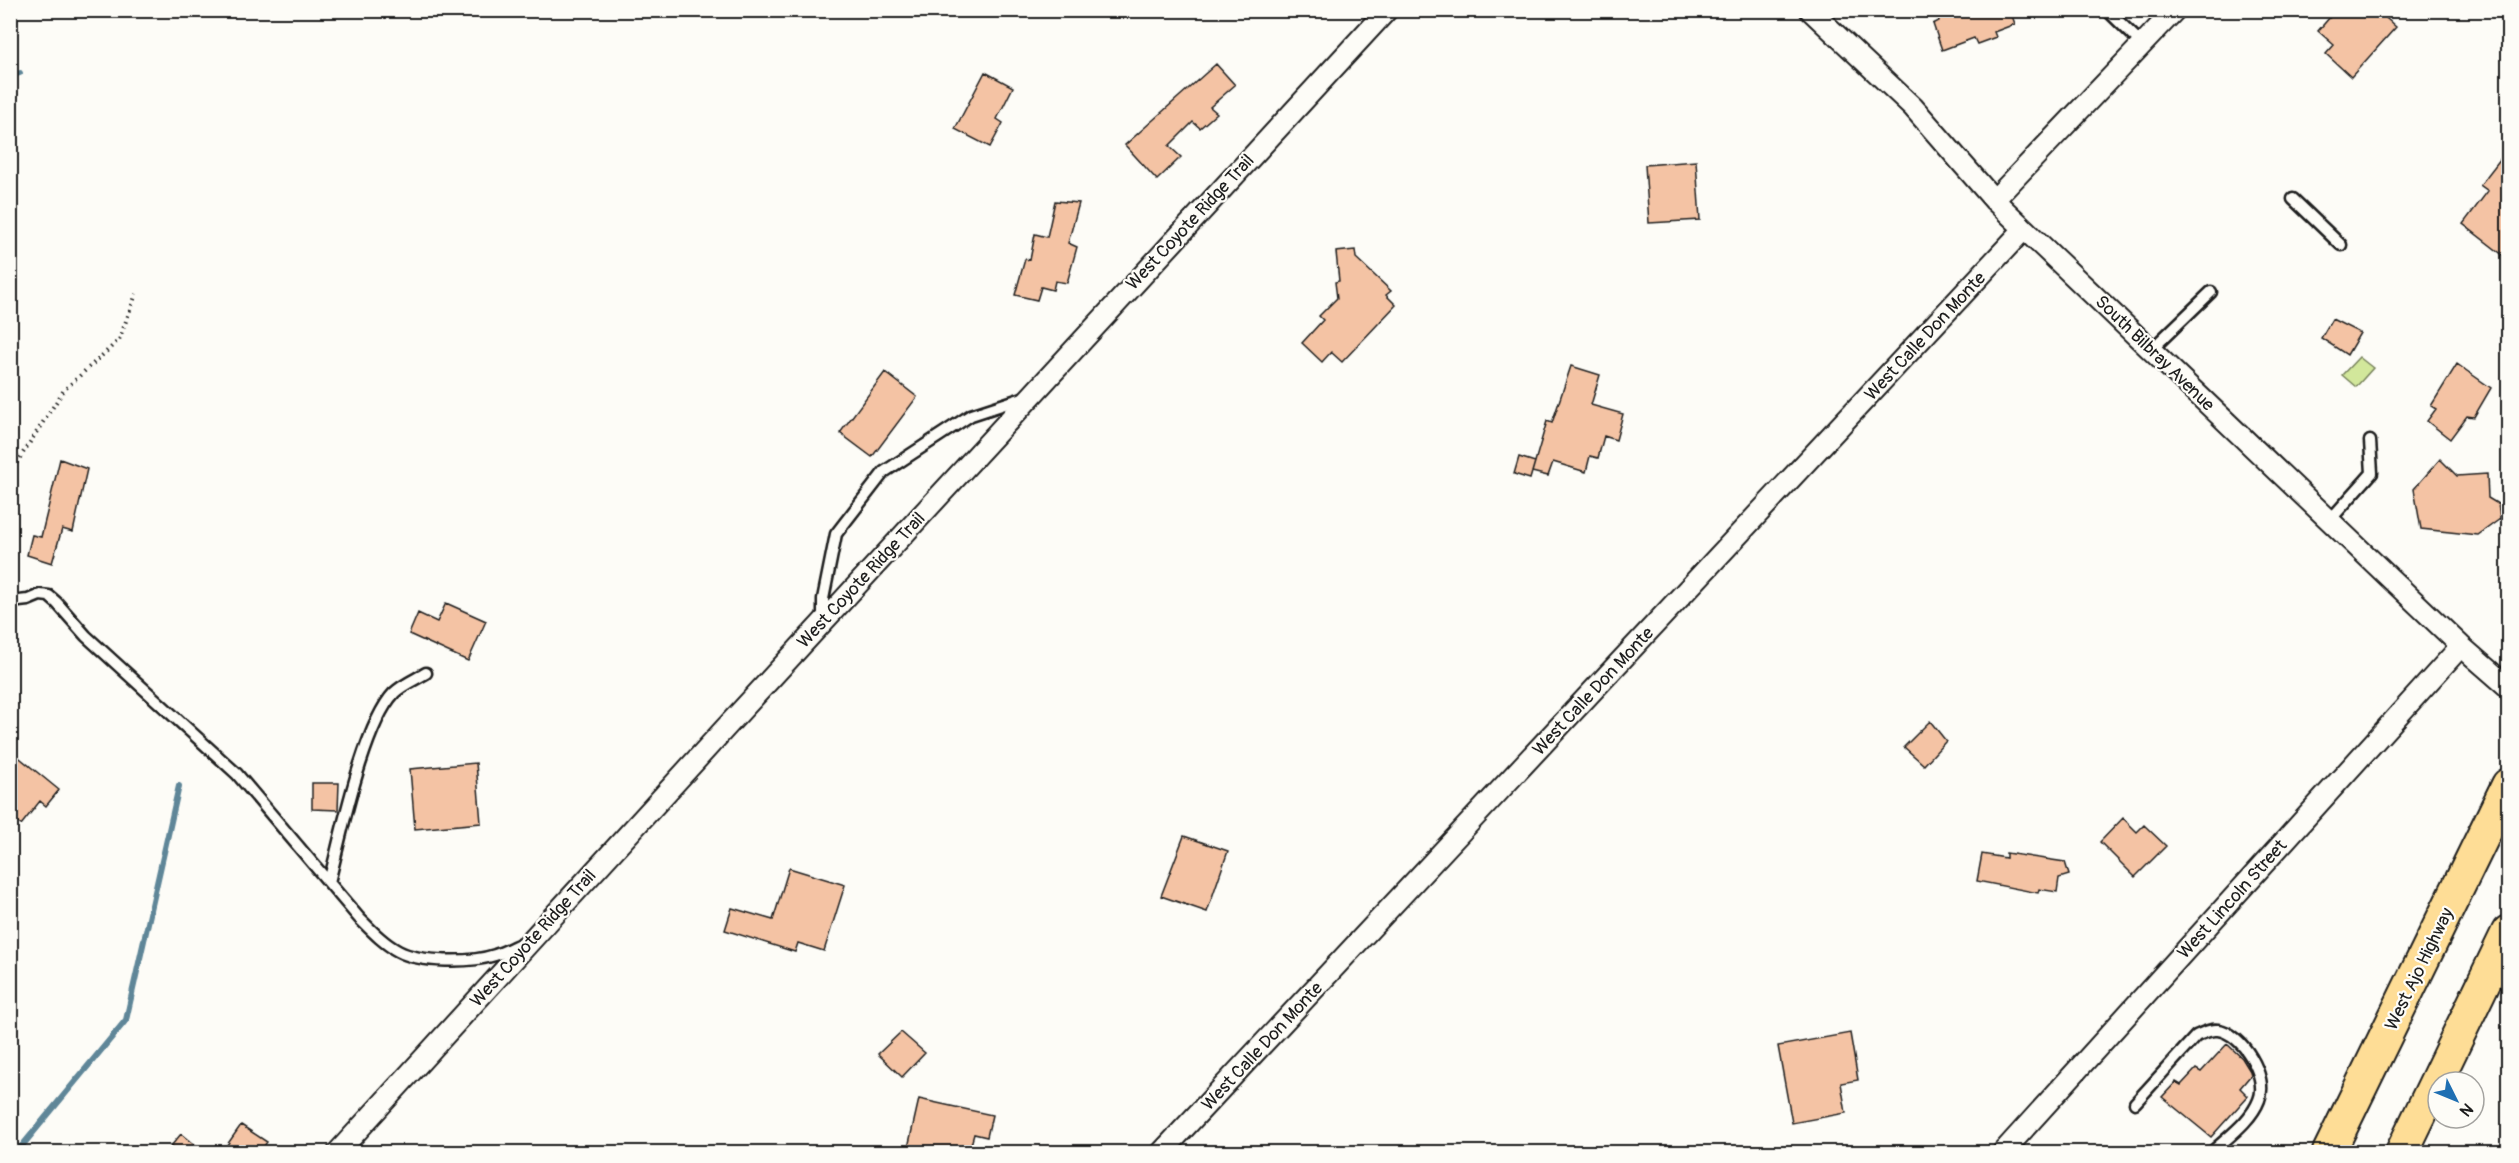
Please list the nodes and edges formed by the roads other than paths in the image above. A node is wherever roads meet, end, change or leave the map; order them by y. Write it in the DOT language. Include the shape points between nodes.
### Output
graph roads {
  1 [pos="1387,10"];
  2 [pos="1810,10"];
  3 [pos="2107,10"];
  4 [pos="2175,10"];
  5 [pos="2142,44"];
  6 [pos="2292,199"];
  7 [pos="1994,200"];
  8 [pos="2024,229"];
  9 [pos="2341,245"];
  10 [pos="2211,292"];
  11 [pos="2151,350"];
  12 [pos="1032,395"];
  13 [pos="2370,441"];
  14 [pos="2330,520"];
  15 [pos="10,602"];
  16 [pos="823,622"];
  17 [pos="2461,646"];
  18 [pos="426,673"];
  19 [pos="2508,687"];
  20 [pos="2508,785"];
  21 [pos="329,882"];
  22 [pos="2508,933"];
  23 [pos="533,938"];
  24 [pos="2134,1103"];
  25 [pos="338,1152"];
  26 [pos="1162,1152"];
  27 [pos="2004,1152"];
  28 [pos="2212,1152"];
  29 [pos="2329,1152"];
  30 [pos="2402,1152"];
  1 -- 12 [label="street, West Coyote Ridge Trail"];
  2 -- 7 [label="street, South Bilbray Avenue" via="1913,107"];
  3 -- 5 [label="lane"];
  4 -- 5 [label="street"];
  5 -- 7 [label="street"];
  6 -- 9 [label="lane"];
  7 -- 8 [label="street, South Bilbray Avenue"];
  8 -- 11 [label="street, South Bilbray Avenue"];
  8 -- 26 [label="street, West Calle Don Monte"];
  10 -- 11 [label="lane"];
  11 -- 14 [label="street, South Bilbray Avenue"];
  12 -- 16 [label="street, West Coyote Ridge Trail"];
  12 -- 16 [label="lane" via="971,415 884,472 836,534 823,599"];
  13 -- 14 [label="lane" via="2372,473"];
  14 -- 17 [label="street, South Bilbray Avenue"];
  15 -- 21 [label="lane" via="40,595 57,603 86,636 237,774"];
  16 -- 23 [label="street, West Coyote Ridge Trail"];
  17 -- 19 [label="street, South Bilbray Avenue"];
  17 -- 27 [label="street, West Lincoln Street"];
  18 -- 21 [label="lane" via="394,693 379,717 361,763"];
  20 -- 29 [label="main road, West Ajo Highway"];
  21 -- 23 [label="lane" via="359,918 399,952 460,960 494,955"];
  22 -- 30 [label="main road"];
  23 -- 25 [label="street, West Coyote Ridge Trail"];
  24 -- 28 [label="lane" via="2196,1036 2207,1030 2230,1035 2253,1058 2262,1091 2255,1108"];
}
